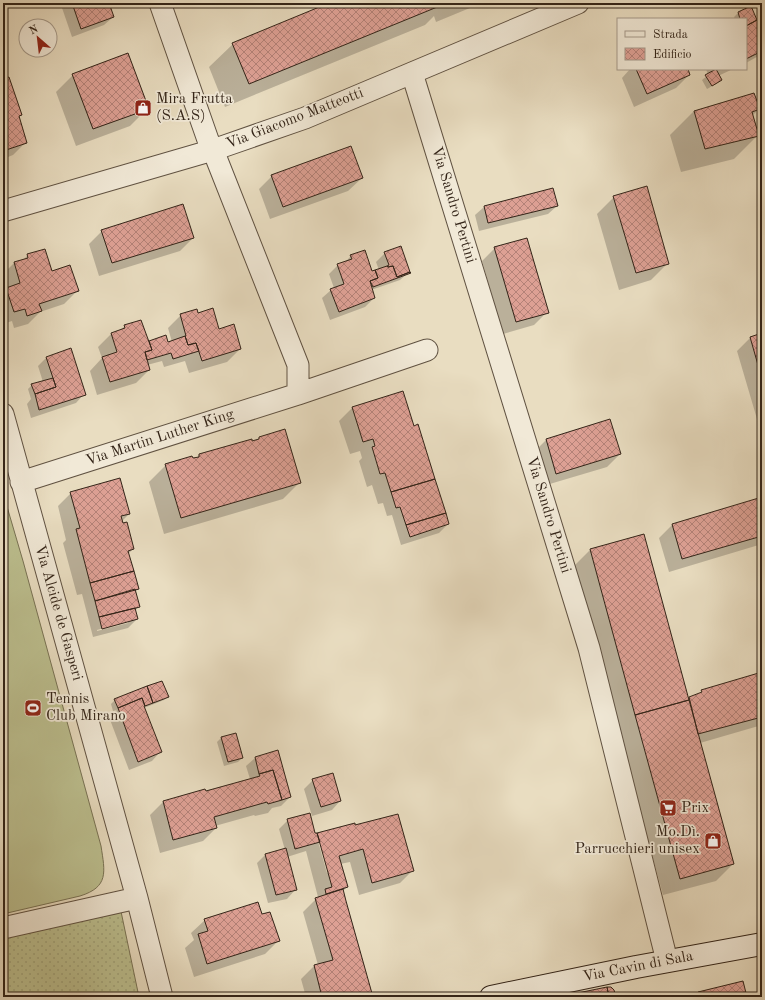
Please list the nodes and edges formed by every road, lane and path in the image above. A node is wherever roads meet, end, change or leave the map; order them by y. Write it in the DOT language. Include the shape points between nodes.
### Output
graph roads {
  1 [pos="160,3"];
  2 [pos="578,3"];
  3 [pos="412,73"];
  4 [pos="213,150"];
  5 [pos="3,211"];
  6 [pos="427,350"];
  7 [pos="298,394"];
  8 [pos="3,414"];
  9 [pos="22,482"];
  10 [pos="137,898"];
  11 [pos="3,928"];
  12 [pos="762,944"];
  13 [pos="667,961"];
  14 [pos="162,997"];
  15 [pos="491,997"];
  1 -- 4 [label="street"];
  2 -- 3 [label="street, Via Giacomo Matteotti"];
  3 -- 4 [label="street, Via Giacomo Matteotti" via="305,118"];
  3 -- 13 [label="street, Via Sandro Pertini" via="589,648"];
  4 -- 5 [label="street, Via Giacomo Matteotti"];
  4 -- 7 [label="street" via="298,365"];
  6 -- 7 [label="street, Via Martin Luther King"];
  7 -- 9 [label="street, Via Martin Luther King"];
  8 -- 9 [label="street, Via Alcide de Gasperi"];
  9 -- 10 [label="street, Via Alcide de Gasperi"];
  10 -- 11 [label="street"];
  10 -- 14 [label="street, Via Alcide de Gasperi"];
  12 -- 13 [label="main road, Via Cavin di Sala"];
  13 -- 15 [label="main road, Via Cavin di Sala"];
}
